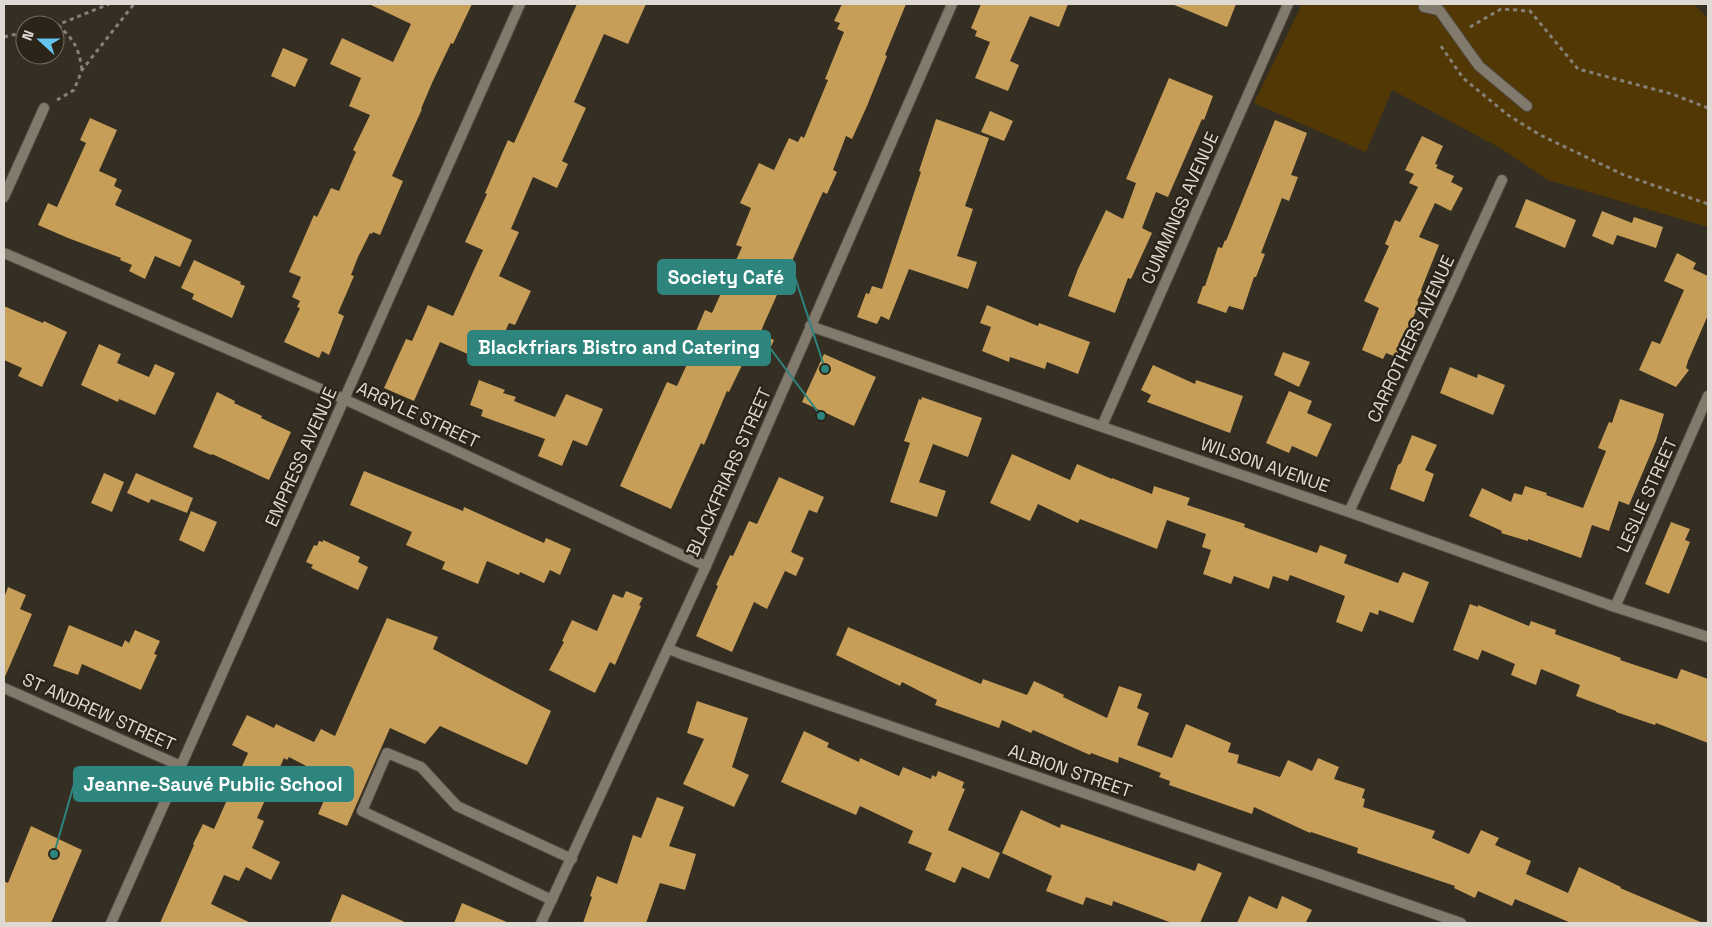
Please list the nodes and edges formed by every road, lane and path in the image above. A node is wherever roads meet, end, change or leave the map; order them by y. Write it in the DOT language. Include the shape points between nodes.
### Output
graph roads {
  1 [pos="109,4"];
  2 [pos="134,4"];
  3 [pos="520,4"];
  4 [pos="952,4"];
  5 [pos="1288,4"];
  6 [pos="1424,7"];
  7 [pos="65,22"];
  8 [pos="65,33"];
  9 [pos="1456,34"];
  10 [pos="1437,38"];
  11 [pos="82,70"];
  12 [pos="1527,106"];
  13 [pos="44,108"];
  14 [pos="1708,108"];
  15 [pos="1502,180"];
  16 [pos="4,197"];
  17 [pos="1708,204"];
  18 [pos="4,253"];
  19 [pos="810,326"];
  20 [pos="1708,396"];
  21 [pos="344,399"];
  22 [pos="1102,426"];
  23 [pos="1349,512"];
  24 [pos="706,566"];
  25 [pos="1615,607"];
  26 [pos="1708,637"];
  27 [pos="669,649"];
  28 [pos="4,688"];
  29 [pos="181,766"];
  30 [pos="572,859"];
  31 [pos="552,900"];
  32 [pos="111,923"];
  33 [pos="541,923"];
  34 [pos="1461,923"];
  1 -- 7 [label="path"];
  2 -- 11 [label="path"];
  3 -- 21 [label="street, EMPRESS AVENUE"];
  4 -- 19 [label="street, BLACKFRIARS STREET"];
  5 -- 22 [label="street, CUMMINGS AVENUE"];
  6 -- 9 [label="street" via="1439,10"];
  8 -- 11 [label="path" via="80,52"];
  9 -- 12 [label="street" via="1478,66"];
  9 -- 14 [label="path" via="1501,9 1530,11 1578,69 1672,94"];
  10 -- 17 [label="path" via="1464,78 1508,116 1540,135 1624,174"];
  11 -- 13 [label="path" via="74,90"];
  13 -- 16 [label="street"];
  15 -- 23 [label="street, CARROTHERS AVENUE"];
  18 -- 21 [label="street, ARGYLE STREET"];
  19 -- 22 [label="street, WILSON AVENUE"];
  19 -- 24 [label="street, BLACKFRIARS STREET"];
  20 -- 25 [label="street, LESLIE STREET"];
  21 -- 24 [label="street, ARGYLE STREET"];
  21 -- 29 [label="street, EMPRESS AVENUE"];
  22 -- 23 [label="street, WILSON AVENUE"];
  23 -- 25 [label="street, WILSON AVENUE"];
  24 -- 27 [label="street, BLACKFRIARS STREET"];
  25 -- 26 [label="street, WILSON AVENUE"];
  27 -- 30 [label="street, BLACKFRIARS STREET"];
  27 -- 34 [label="street, ALBION STREET"];
  28 -- 29 [label="street, ST ANDREW STREET"];
  29 -- 32 [label="street, EMPRESS AVENUE"];
  30 -- 31 [label="street, BLACKFRIARS STREET"];
  30 -- 31 [label="street" via="457,806 421,767 387,753 362,811"];
  31 -- 33 [label="street, BLACKFRIARS STREET"];
}
